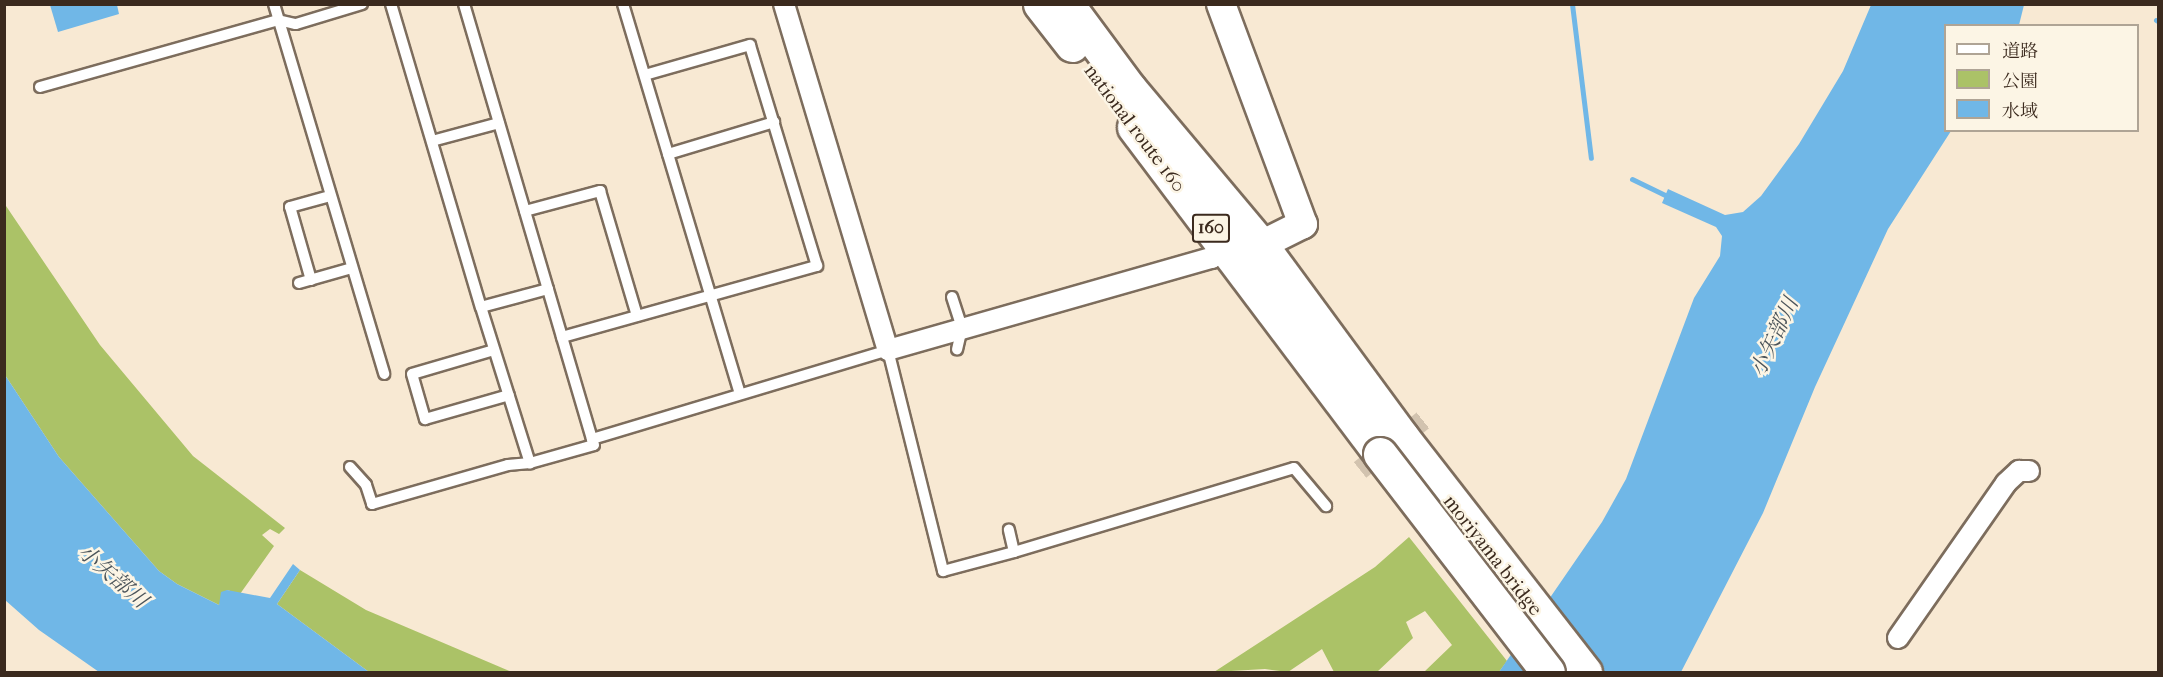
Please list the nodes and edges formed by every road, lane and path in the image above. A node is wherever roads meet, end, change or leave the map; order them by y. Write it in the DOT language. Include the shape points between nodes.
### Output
graph roads {
  1 [pos="274,4"];
  2 [pos="362,4"];
  3 [pos="391,4"];
  4 [pos="464,4"];
  5 [pos="623,4"];
  6 [pos="784,4"];
  7 [pos="1040,4"];
  8 [pos="1067,4"];
  9 [pos="1221,4"];
  10 [pos="278,20"];
  11 [pos="645,75"];
  12 [pos="40,87"];
  13 [pos="774,122"];
  14 [pos="499,123"];
  15 [pos="432,141"];
  16 [pos="668,154"];
  17 [pos="330,196"];
  18 [pos="525,211"];
  19 [pos="1224,244"];
  20 [pos="1261,245"];
  21 [pos="352,268"];
  22 [pos="311,280"];
  23 [pos="299,283"];
  24 [pos="548,289"];
  25 [pos="711,296"];
  26 [pos="952,297"];
  27 [pos="481,307"];
  28 [pos="637,316"];
  29 [pos="962,328"];
  30 [pos="562,337"];
  31 [pos="957,349"];
  32 [pos="495,350"];
  33 [pos="888,350"];
  34 [pos="384,374"];
  35 [pos="740,394"];
  36 [pos="509,395"];
  37 [pos="592,439"];
  38 [pos="1390,446"];
  39 [pos="530,464"];
  40 [pos="350,467"];
  41 [pos="2030,471"];
  42 [pos="1326,506"];
  43 [pos="1009,530"];
  44 [pos="1014,552"];
  45 [pos="1898,638"];
  46 [pos="1548,672"];
  47 [pos="1585,672"];
  1 -- 10 [label="lane"];
  2 -- 10 [label="lane" via="296,24"];
  3 -- 15 [label="lane"];
  4 -- 14 [label="lane"];
  5 -- 11 [label="lane"];
  6 -- 33 [label="street"];
  7 -- 19 [label="highway, national route 160 / 160"];
  8 -- 20 [label="highway, national route 160 / 160" via="1130,89"];
  9 -- 20 [label="street" via="1302,224"];
  10 -- 12 [label="lane"];
  10 -- 17 [label="lane"];
  11 -- 13 [label="lane" via="750,45"];
  11 -- 16 [label="lane"];
  13 -- 16 [label="lane"];
  13 -- 25 [label="lane" via="817,266"];
  14 -- 15 [label="lane"];
  14 -- 18 [label="lane"];
  15 -- 27 [label="lane"];
  16 -- 25 [label="lane"];
  17 -- 21 [label="lane"];
  17 -- 22 [label="lane" via="290,207"];
  18 -- 24 [label="lane"];
  18 -- 28 [label="lane" via="600,191"];
  19 -- 29 [label="street" via="1212,258"];
  19 -- 38 [label="highway, national route 160 / 160"];
  20 -- 38 [label="highway, national route 160 / 160"];
  21 -- 22 [label="lane"];
  21 -- 34 [label="lane"];
  22 -- 23 [label="lane"];
  24 -- 27 [label="lane"];
  24 -- 30 [label="lane"];
  25 -- 28 [label="lane"];
  25 -- 35 [label="lane"];
  26 -- 29 [label="lane"];
  27 -- 32 [label="lane"];
  28 -- 30 [label="lane"];
  29 -- 31 [label="lane"];
  29 -- 33 [label="street"];
  30 -- 37 [label="lane"];
  32 -- 36 [label="lane"];
  32 -- 36 [label="lane" via="412,374 425,419"];
  33 -- 35 [label="lane"];
  33 -- 44 [label="lane" via="943,571"];
  35 -- 37 [label="lane"];
  36 -- 39 [label="lane"];
  37 -- 39 [label="lane" via="594,446"];
  38 -- 46 [label="highway, moriyama bridge / 160, bridge"];
  38 -- 47 [label="highway, moriyama bridge / 160"];
  39 -- 40 [label="lane" via="507,465 372,504 366,485"];
  41 -- 45 [label="street" via="2019,471 2006,483"];
  42 -- 44 [label="lane" via="1294,468"];
  43 -- 44 [label="lane"];
}
